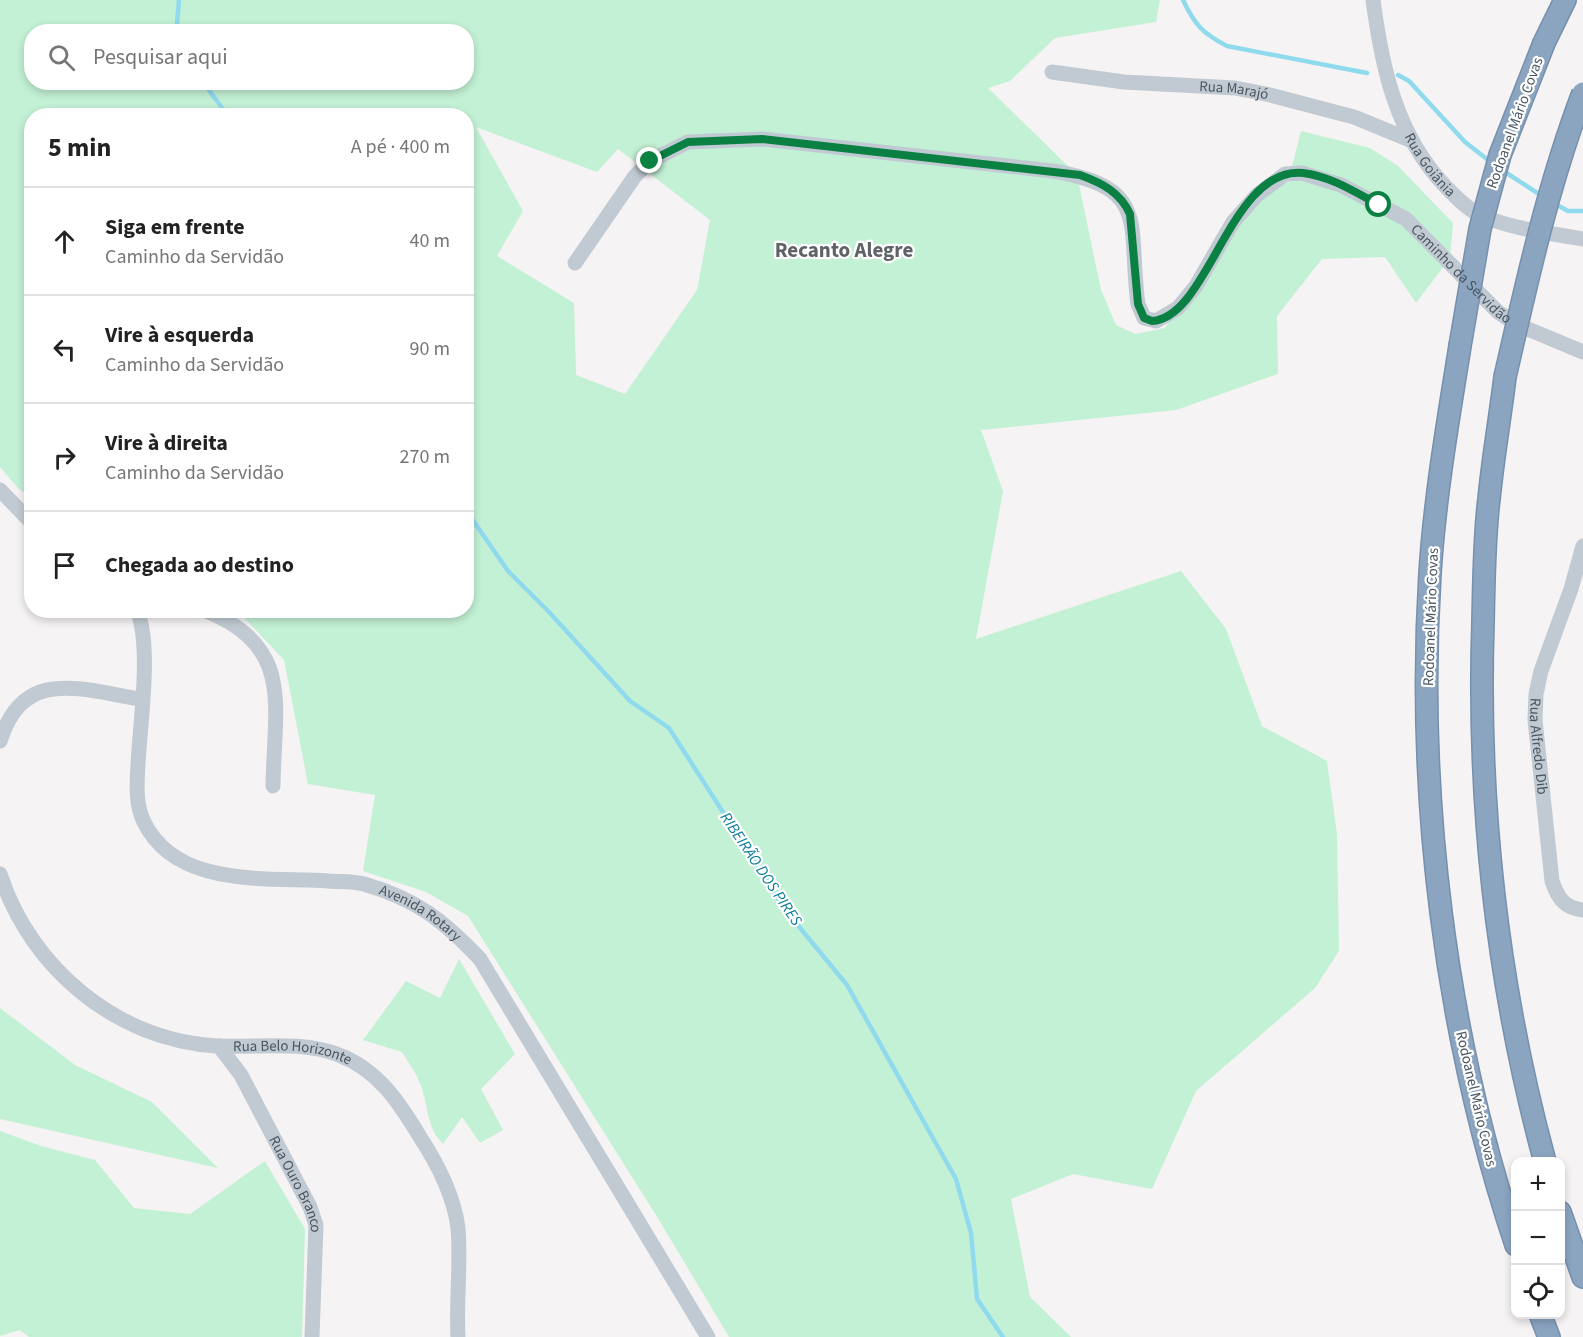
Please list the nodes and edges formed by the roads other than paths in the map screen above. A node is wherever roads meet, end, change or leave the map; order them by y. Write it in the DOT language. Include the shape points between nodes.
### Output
graph roads {
  1 [pos="1373,0"];
  2 [pos="1565,0"];
  3 [pos="1052,72"];
  4 [pos="1583,93"];
  5 [pos="1410,140"];
  6 [pos="1583,239"];
  7 [pos="575,263"];
  8 [pos="1583,352"];
  9 [pos="0,490"];
  10 [pos="24,515"];
  11 [pos="1583,546"];
  12 [pos="140,618"];
  13 [pos="220,618"];
  14 [pos="141,699"];
  15 [pos="0,741"];
  16 [pos="273,786"];
  17 [pos="0,874"];
  18 [pos="1583,910"];
  19 [pos="219,1046"];
  20 [pos="1544,1157"];
  21 [pos="1565,1226"];
  22 [pos="1511,1232"];
  23 [pos="1583,1277"];
  24 [pos="1542,1319"];
  25 [pos="312,1337"];
  26 [pos="458,1337"];
  27 [pos="708,1337"];
  28 [pos="1549,1337"];
  1 -- 5 [label="street, Rua Goiânia" via="1388,85"];
  2 -- 22 [label="highway, Rodoanel Mário Covas, bridge" via="1500,155 1482,218 1438,488 1430,574 1430,771 1444,937 1478,1121"];
  3 -- 5 [label="street, Rua Marajó" via="1124,82 1235,88 1354,117"];
  4 -- 20 [label="highway, bridge" via="1536,241 1505,377 1488,500 1481,681 1494,914 1510,1012"];
  5 -- 6 [label="street, Rua Goiânia" via="1439,179 1478,214 1506,225"];
  7 -- 8 [label="street, Caminho da Servidão" via="635,176 650,161 688,142 762,139 1053,171 1095,180 1117,195 1130,214 1138,304 1144,318 1156,321 1178,308 1196,286 1233,222 1257,195 1285,174 1302,173 1341,185 1406,219 1498,312 1516,324"];
  9 -- 10 [label="street"];
  11 -- 18 [label="street, Rua Alfredo Dib" via="1540,671 1535,720 1552,881 1561,902"];
  12 -- 14 [label="street, Avenida Rotary" via="145,650"];
  13 -- 16 [label="street" via="254,641 267,658 274,679"];
  14 -- 15 [label="street" via="58,687 27,696 6,721"];
  14 -- 27 [label="street, Avenida Rotary" via="137,791 143,821 159,844 183,864 217,874 361,883 407,899 448,926 480,959"];
  17 -- 19 [label="street, Rua Belo Horizonte" via="10,904 38,951 74,988 134,1026 186,1043"];
  19 -- 25 [label="street, Rua Ouro Branco" via="241,1075 316,1225"];
  19 -- 26 [label="street, Rua Belo Horizonte" via="309,1047 339,1055 368,1070 387,1086 429,1151 449,1193 458,1227"];
  21 -- 23 [label="highway"];
  24 -- 28 [label="highway"];
}
